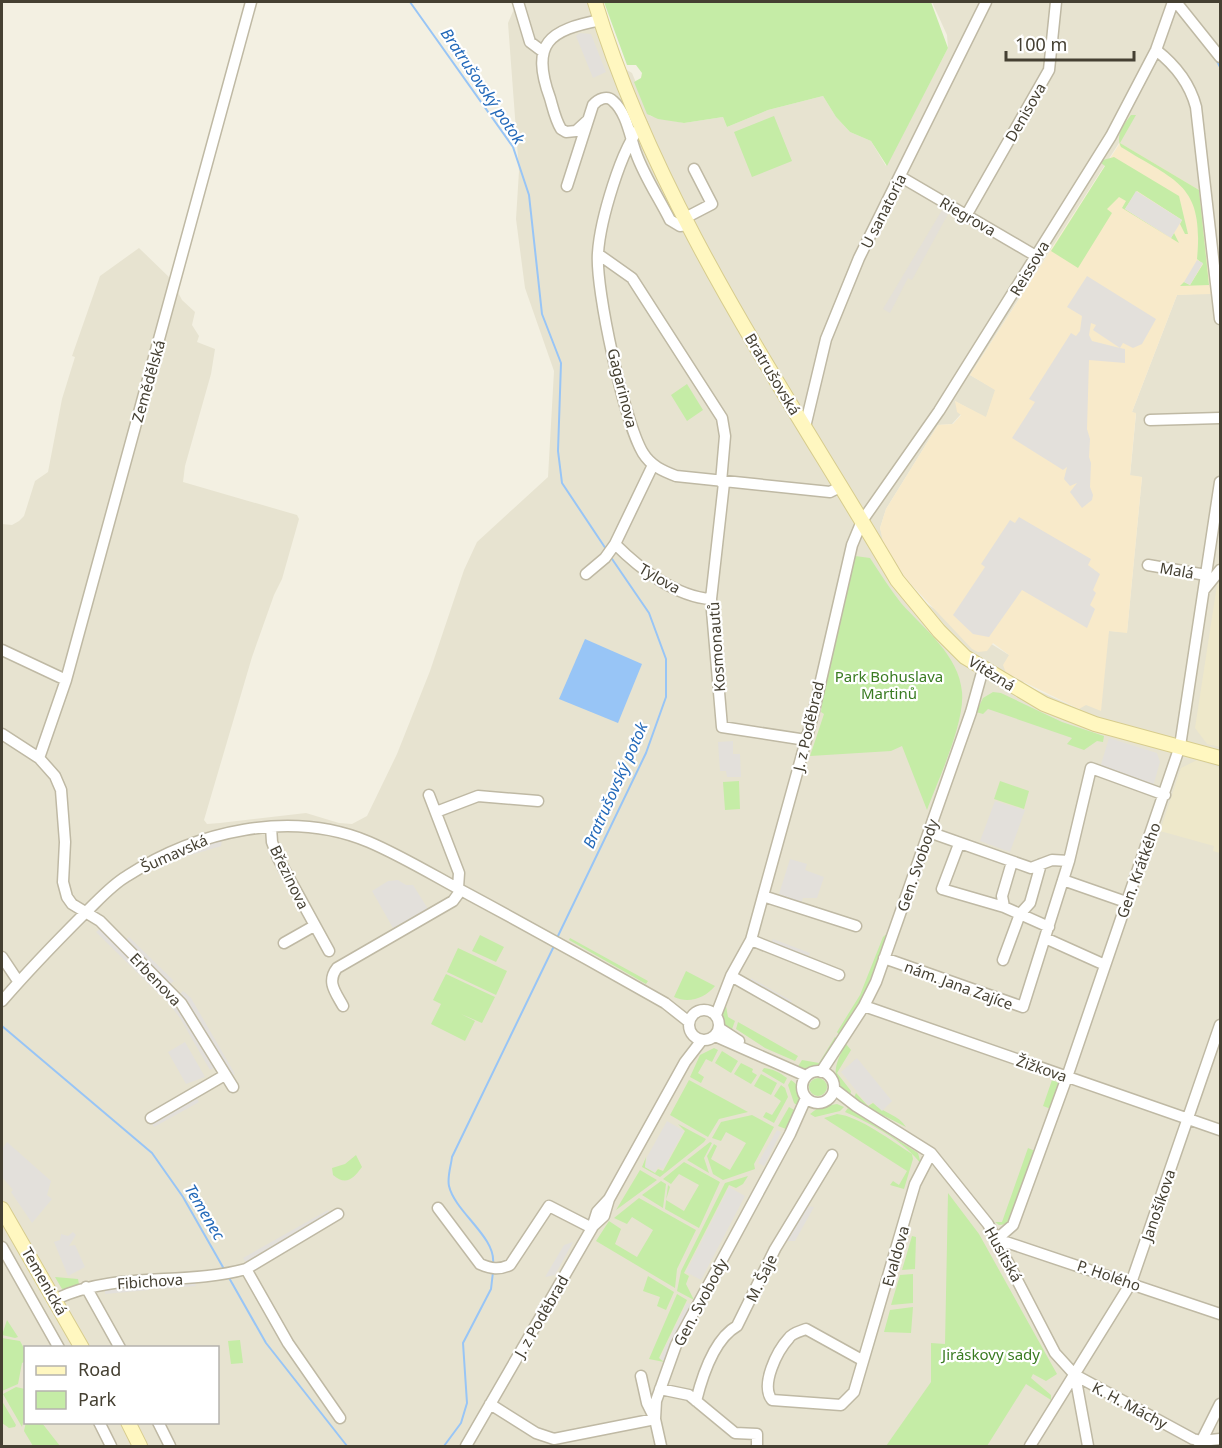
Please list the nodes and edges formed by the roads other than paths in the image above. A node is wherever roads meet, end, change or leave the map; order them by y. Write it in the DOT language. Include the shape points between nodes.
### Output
graph roads {
  1 [pos="251,2"];
  2 [pos="518,2"];
  3 [pos="595,2"];
  4 [pos="985,2"];
  5 [pos="1056,2"];
  6 [pos="1174,2"];
  7 [pos="601,20"];
  8 [pos="1156,50"];
  9 [pos="542,51"];
  10 [pos="1221,57"];
  11 [pos="588,120"];
  12 [pos="642,125"];
  13 [pos="632,136"];
  14 [pos="694,169"];
  15 [pos="901,177"];
  16 [pos="567,186"];
  17 [pos="967,214"];
  18 [pos="687,221"];
  19 [pos="598,254"];
  20 [pos="1036,256"];
  21 [pos="1221,319"];
  22 [pos="1221,418"];
  23 [pos="1150,420"];
  24 [pos="805,427"];
  25 [pos="653,465"];
  26 [pos="723,482"];
  27 [pos="1221,482"];
  28 [pos="840,487"];
  29 [pos="862,520"];
  30 [pos="611,551"];
  31 [pos="1148,565"];
  32 [pos="1221,570"];
  33 [pos="586,574"];
  34 [pos="1206,575"];
  35 [pos="1204,590"];
  36 [pos="711,599"];
  37 [pos="2,650"];
  38 [pos="982,669"];
  39 [pos="66,680"];
  40 [pos="2,734"];
  41 [pos="806,740"];
  42 [pos="1180,746"];
  43 [pos="39,758"];
  44 [pos="1221,758"];
  45 [pos="429,795"];
  46 [pos="1165,795"];
  47 [pos="538,801"];
  48 [pos="436,812"];
  49 [pos="271,827"];
  50 [pos="929,832"];
  51 [pos="958,844"];
  52 [pos="1069,861"];
  53 [pos="1012,862"];
  54 [pos="1041,864"];
  55 [pos="1064,880"];
  56 [pos="459,889"];
  57 [pos="764,896"];
  58 [pos="1126,902"];
  59 [pos="1004,907"];
  60 [pos="87,912"];
  61 [pos="1020,914"];
  62 [pos="314,926"];
  63 [pos="856,926"];
  64 [pos="1047,932"];
  65 [pos="751,940"];
  66 [pos="284,943"];
  67 [pos="329,951"];
  68 [pos="2,957"];
  69 [pos="884,958"];
  70 [pos="1003,960"];
  71 [pos="1105,965"];
  72 [pos="838,975"];
  73 [pos="731,976"];
  74 [pos="18,981"];
  75 [pos="2,1001"];
  76 [pos="343,1006"];
  77 [pos="864,1006"];
  78 [pos="712,1012"];
  79 [pos="692,1017"];
  80 [pos="814,1023"];
  81 [pos="1221,1025"];
  82 [pos="717,1032"];
  83 [pos="692,1033"];
  84 [pos="702,1040"];
  85 [pos="685,1062"];
  86 [pos="825,1074"];
  87 [pos="225,1075"];
  88 [pos="1067,1077"];
  89 [pos="804,1080"];
  90 [pos="233,1087"];
  91 [pos="832,1094"];
  92 [pos="811,1101"];
  93 [pos="151,1118"];
  94 [pos="1189,1118"];
  95 [pos="1221,1130"];
  96 [pos="931,1153"];
  97 [pos="832,1155"];
  98 [pos="438,1208"];
  99 [pos="338,1214"];
  100 [pos="4,1218"];
  101 [pos="592,1228"];
  102 [pos="997,1239"];
  103 [pos="2,1247"];
  104 [pos="246,1269"];
  105 [pos="1131,1283"];
  106 [pos="86,1287"];
  107 [pos="56,1299"];
  108 [pos="1221,1314"];
  109 [pos="70,1323"];
  110 [pos="58,1346"];
  111 [pos="82,1346"];
  112 [pos="89,1346"];
  113 [pos="119,1346"];
  114 [pos="862,1360"];
  115 [pos="1075,1375"];
  116 [pos="641,1376"];
  117 [pos="660,1389"];
  118 [pos="696,1401"];
  119 [pos="490,1404"];
  120 [pos="1221,1404"];
  121 [pos="340,1418"];
  122 [pos="655,1419"];
  123 [pos="100,1424"];
  124 [pos="129,1424"];
  125 [pos="159,1424"];
  126 [pos="1221,1439"];
  127 [pos="1200,1444"];
  128 [pos="111,1446"];
  129 [pos="140,1446"];
  130 [pos="170,1446"];
  131 [pos="466,1446"];
  132 [pos="661,1446"];
  133 [pos="757,1446"];
  134 [pos="1030,1446"];
  135 [pos="1088,1446"];
  1 -- 39 [label="street, Zemědělská"];
  2 -- 9 [label="street" via="530,42"];
  3 -- 7 [label="main road, Bratrušovská"];
  4 -- 15 [label="street, U sanatoria"];
  5 -- 17 [label="street, Denisova" via="1049,70"];
  6 -- 8 [label="street, Reissova"];
  6 -- 10 [label="street"];
  7 -- 9 [label="street" via="568,27"];
  7 -- 12 [label="main road, Bratrušovská"];
  8 -- 20 [label="street, Reissova" via="1111,136"];
  8 -- 21 [label="street" via="1168,59 1192,91 1196,106"];
  9 -- 11 [label="street" via="546,87 561,129 576,131"];
  11 -- 13 [label="street, Bratrušovská" via="597,100 607,98 620,110"];
  11 -- 16 [label="street, Bratrušovská"];
  12 -- 13 [label="street, Gagarinova"];
  12 -- 18 [label="main road, Bratrušovská"];
  13 -- 18 [label="street, Bratrušovská" via="636,153 670,220 680,226"];
  13 -- 19 [label="street, Gagarinova" via="623,154"];
  14 -- 18 [label="street" via="712,204"];
  15 -- 17 [label="street, Riegrova"];
  15 -- 24 [label="street, U sanatoria" via="859,258 826,339"];
  17 -- 20 [label="street, Riegrova"];
  18 -- 24 [label="main road, Bratrušovská"];
  19 -- 25 [label="street, Gagarinova" via="600,294 628,411 644,454"];
  19 -- 26 [label="street, Kosmonautů" via="632,278 722,418"];
  20 -- 29 [label="street, Reissova" via="943,404"];
  22 -- 23 [label="street"];
  24 -- 28 [label="main road, Bratrušovská"];
  25 -- 26 [label="street" via="676,476"];
  25 -- 30 [label="street"];
  26 -- 28 [label="street" via="830,492"];
  26 -- 36 [label="street, Kosmonautů"];
  27 -- 34 [label="street, Gen. Krátkého"];
  28 -- 29 [label="main road, Bratrušovská"];
  29 -- 38 [label="main road, Vítězná" via="897,580 939,631"];
  29 -- 41 [label="street, J. z Poděbrad" via="836,607"];
  30 -- 33 [label="street"];
  30 -- 36 [label="street, Tylova" via="675,587"];
  31 -- 34 [label="street, Malá"];
  32 -- 35 [label="street"];
  34 -- 35 [label="street, Gen. Krátkého"];
  35 -- 42 [label="street, Gen. Krátkého"];
  36 -- 41 [label="street, Kosmonautů" via="722,727"];
  37 -- 39 [label="street"];
  38 -- 42 [label="main road, Vítězná" via="1044,704 1095,724"];
  38 -- 50 [label="street, Gen. Svobody"];
  39 -- 43 [label="street, Zemědělská"];
  40 -- 43 [label="street"];
  41 -- 57 [label="street, J. z Poděbrad"];
  42 -- 44 [label="main road, Vítězná"];
  42 -- 46 [label="street, Gen. Krátkého"];
  43 -- 60 [label="street" via="56,776 61,790 63,882 67,897"];
  45 -- 48 [label="street"];
  46 -- 52 [label="street, nám. Jana Zajíce" via="1091,768"];
  46 -- 58 [label="street, Gen. Krátkého"];
  47 -- 48 [label="street" via="482,795"];
  48 -- 56 [label="street" via="459,873"];
  49 -- 56 [label="street, Šumavská" via="310,827 358,838"];
  49 -- 60 [label="street, Šumavská" via="220,834 180,848 126,876"];
  49 -- 62 [label="street, Březinova" via="278,858"];
  50 -- 51 [label="street"];
  50 -- 69 [label="street, Gen. Svobody"];
  51 -- 53 [label="street"];
  51 -- 59 [label="street" via="942,889"];
  52 -- 54 [label="street"];
  52 -- 55 [label="street, nám. Jana Zajíce"];
  53 -- 54 [label="street" via="1031,868"];
  53 -- 59 [label="street" via="1002,896"];
  54 -- 61 [label="street" via="1030,903"];
  55 -- 58 [label="street"];
  55 -- 64 [label="street, nám. Jana Zajíce"];
  56 -- 76 [label="street" via="453,901 337,968 332,985"];
  56 -- 79 [label="street, Šumavská"];
  57 -- 63 [label="street"];
  57 -- 65 [label="street, J. z Poděbrad"];
  58 -- 71 [label="street, Gen. Krátkého"];
  59 -- 61 [label="street"];
  60 -- 74 [label="street, Šumavská"];
  60 -- 87 [label="street, Erbenova" via="181,1003"];
  61 -- 64 [label="street"];
  61 -- 70 [label="street"];
  62 -- 66 [label="street, Březinova"];
  62 -- 67 [label="street, Březinova"];
  64 -- 69 [label="street, nám. Jana Zajíce" via="1023,1007"];
  64 -- 71 [label="street"];
  65 -- 72 [label="street"];
  65 -- 73 [label="street, J. z Poděbrad"];
  68 -- 74 [label="street"];
  69 -- 77 [label="street, Gen. Svobody"];
  71 -- 88 [label="street, Gen. Krátkého"];
  73 -- 78 [label="street, J. z Poděbrad"];
  73 -- 80 [label="street"];
  74 -- 75 [label="street, Šumavská"];
  77 -- 86 [label="street, Gen. Svobody"];
  77 -- 88 [label="street, Žižkova"];
  78 -- 79 [label="street"];
  78 -- 82 [label="street"];
  79 -- 83 [label="street, J. z Poděbrad"];
  81 -- 94 [label="street, Janošíkova"];
  82 -- 84 [label="street"];
  82 -- 89 [label="street"];
  83 -- 84 [label="street"];
  83 -- 85 [label="street, J. z Poděbrad"];
  84 -- 85 [label="street, J. z Poděbrad"];
  85 -- 101 [label="street, J. z Poděbrad" via="609,1199 597,1212"];
  86 -- 89 [label="street"];
  86 -- 91 [label="street, Gen. Svobody"];
  87 -- 90 [label="street, Erbenova"];
  87 -- 93 [label="street"];
  88 -- 94 [label="street, Žižkova"];
  88 -- 102 [label="street, Gen. Krátkého" via="1013,1225"];
  89 -- 92 [label="street"];
  91 -- 92 [label="street"];
  91 -- 96 [label="street, Husitská"];
  92 -- 117 [label="street, Gen. Svobody" via="676,1345"];
  94 -- 95 [label="street, Žižkova"];
  94 -- 105 [label="street, Janošíkova"];
  96 -- 102 [label="street, Husitská"];
  96 -- 114 [label="street, Evaldova" via="915,1184 873,1334"];
  97 -- 118 [label="street, M. Šaje" via="775,1248 736,1326 726,1332 702,1379"];
  98 -- 101 [label="street" via="480,1264 488,1268 510,1265 549,1206"];
  99 -- 104 [label="street, Fibichova"];
  100 -- 107 [label="main road, Temenická"];
  101 -- 119 [label="street, J. z Poděbrad"];
  102 -- 105 [label="street, P. Holého"];
  102 -- 115 [label="street, Husitská" via="1055,1353"];
  103 -- 110 [label="street, Temenická"];
  104 -- 106 [label="street, Fibichova"];
  104 -- 121 [label="street" via="288,1343"];
  105 -- 108 [label="street, P. Holého"];
  105 -- 115 [label="street, Janošíkova"];
  106 -- 107 [label="street, Fibichova"];
  106 -- 113 [label="street"];
  107 -- 109 [label="main road, Temenická"];
  109 -- 111 [label="main road, Temenická"];
  109 -- 112 [label="main road, Temenická"];
  114 -- 114 [label="street, Evaldova" via="854,1392 841,1404 772,1400 767,1394 774,1364 790,1336 806,1329"];
  115 -- 127 [label="street, K. H. Máchy"];
  115 -- 134 [label="street, Janošíkova"];
  115 -- 135 [label="street"];
  116 -- 122 [label="street"];
  117 -- 118 [label="street" via="688,1395"];
  117 -- 122 [label="street, Gen. Svobody"];
  118 -- 133 [label="street" via="735,1433 757,1434"];
  119 -- 122 [label="street" via="536,1433 554,1438"];
  119 -- 131 [label="street, J. z Poděbrad"];
  120 -- 127 [label="street"];
  122 -- 132 [label="street, Gen. Svobody"];
  123 -- 128 [label="street"];
  124 -- 129 [label="main road"];
  125 -- 130 [label="street"];
  126 -- 127 [label="street"];
}
